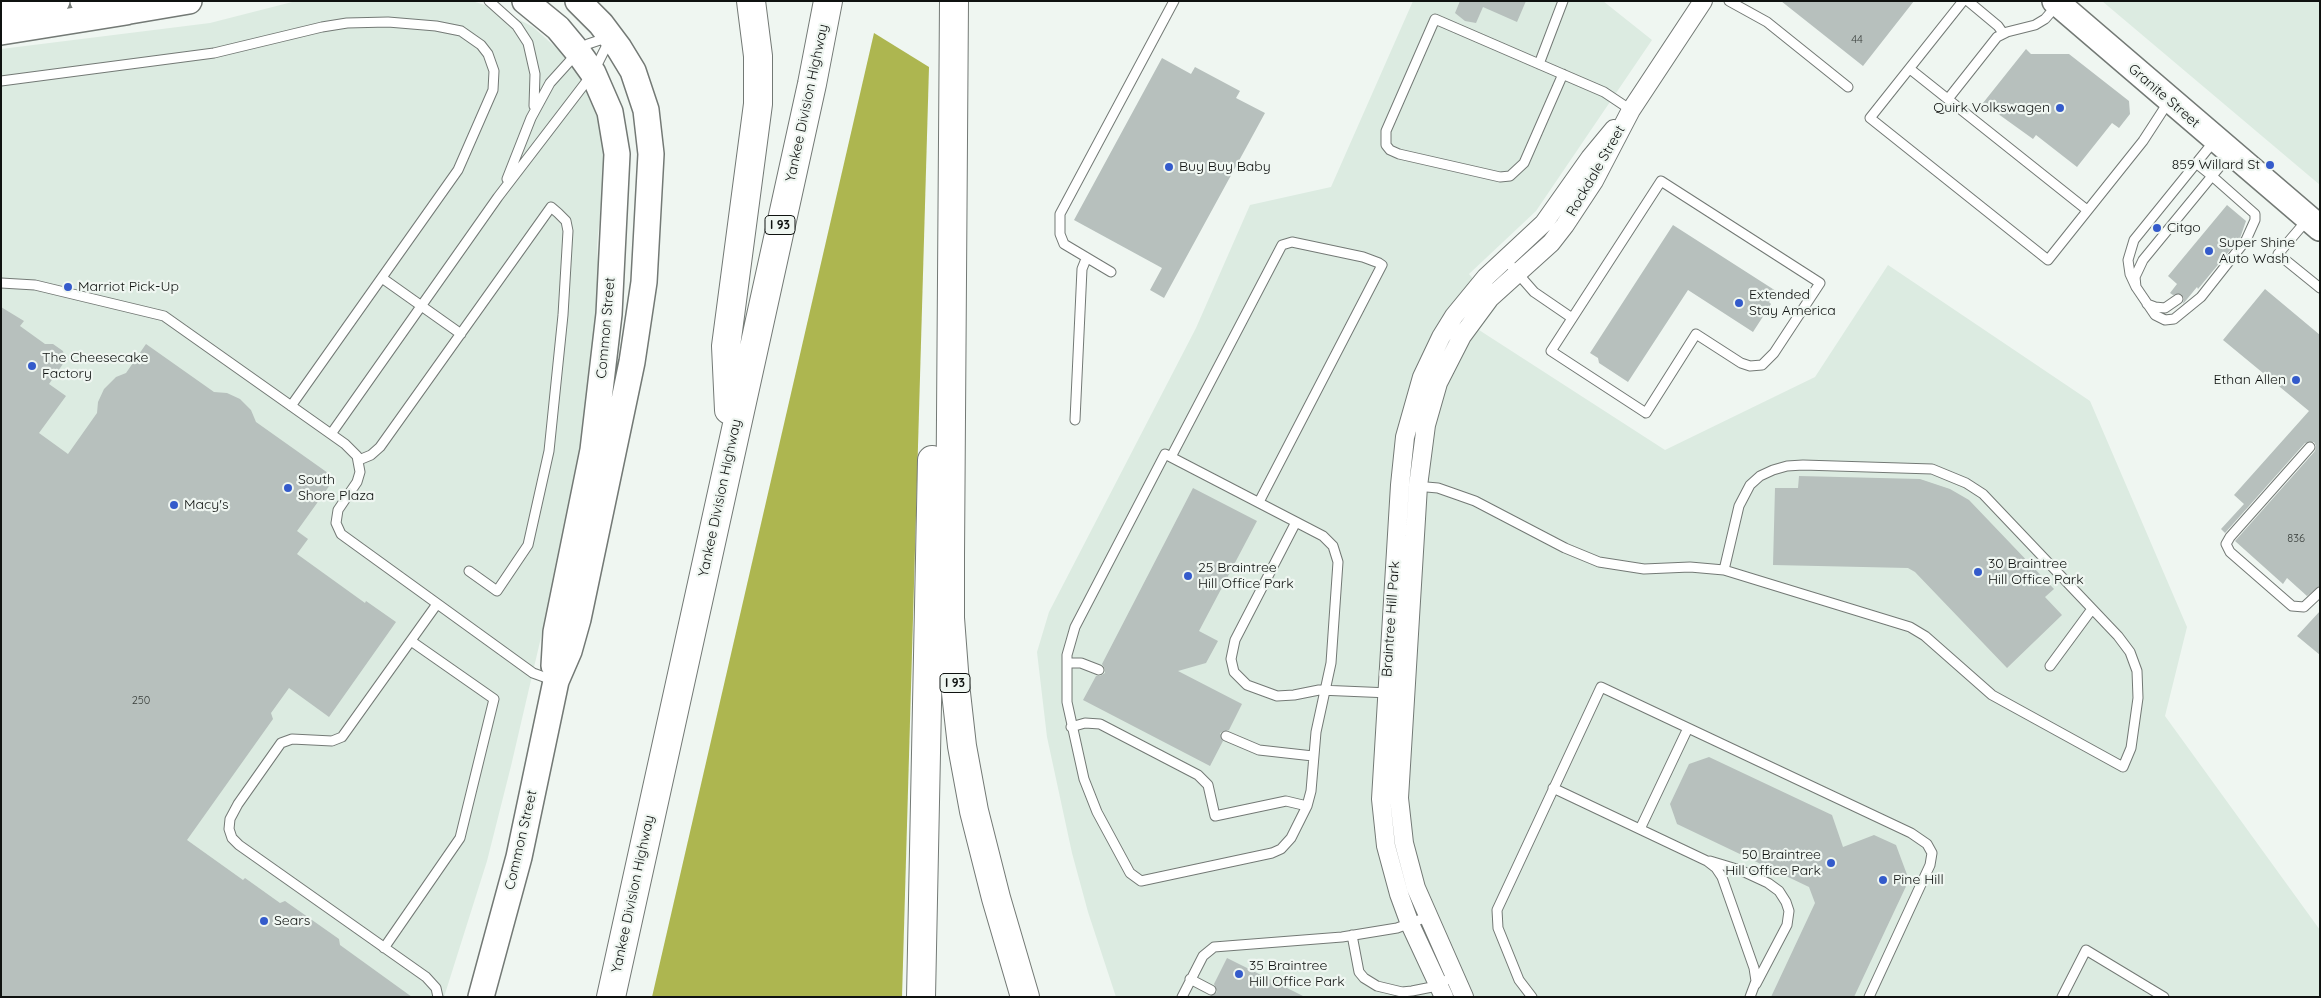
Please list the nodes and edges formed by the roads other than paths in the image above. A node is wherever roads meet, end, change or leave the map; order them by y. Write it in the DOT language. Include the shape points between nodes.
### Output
graph roads {
  1 [pos="56,1"];
  2 [pos="83,1"];
  3 [pos="189,1"];
  4 [pos="489,1"];
  5 [pos="525,1"];
  6 [pos="578,1"];
  7 [pos="752,1"];
  8 [pos="828,1"];
  9 [pos="954,1"];
  10 [pos="1174,1"];
  11 [pos="1563,1"];
  12 [pos="1703,1"];
  13 [pos="1728,1"];
  14 [pos="1963,1"];
  15 [pos="1968,1"];
  16 [pos="2057,3"];
  17 [pos="1,12"];
  18 [pos="126,12"];
  19 [pos="1,32"];
  20 [pos="2003,33"];
  21 [pos="611,36"];
  22 [pos="578,52"];
  23 [pos="1539,64"];
  24 [pos="1910,69"];
  25 [pos="593,73"];
  26 [pos="1563,74"];
  27 [pos="1,81"];
  28 [pos="1848,87"];
  29 [pos="1948,99"];
  30 [pos="2170,101"];
  31 [pos="1631,110"];
  32 [pos="531,118"];
  33 [pos="2223,147"];
  34 [pos="2196,163"];
  35 [pos="2212,176"];
  36 [pos="498,197"];
  37 [pos="2087,210"];
  38 [pos="2314,223"];
  39 [pos="1086,258"];
  40 [pos="1505,259"];
  41 [pos="1111,272"];
  42 [pos="1516,273"];
  43 [pos="382,278"];
  44 [pos="1,283"];
  45 [pos="2136,287"];
  46 [pos="2320,288"];
  47 [pos="2178,299"];
  48 [pos="2146,304"];
  49 [pos="421,306"];
  50 [pos="1572,318"];
  51 [pos="461,334"];
  52 [pos="950,360"];
  53 [pos="292,406"];
  54 [pos="1075,420"];
  55 [pos="331,434"];
  56 [pos="2310,447"];
  57 [pos="731,448"];
  58 [pos="1171,457"];
  59 [pos="359,460"];
  60 [pos="1400,485"];
  61 [pos="1418,486"];
  62 [pos="1259,502"];
  63 [pos="1296,522"];
  64 [pos="1724,570"];
  65 [pos="469,571"];
  66 [pos="2320,592"];
  67 [pos="437,604"];
  68 [pos="2092,609"];
  69 [pos="411,641"];
  70 [pos="1067,663"];
  71 [pos="2050,666"];
  72 [pos="1099,670"];
  73 [pos="556,681"];
  74 [pos="1325,690"];
  75 [pos="1387,693"];
  76 [pos="1405,694"];
  77 [pos="1071,727"];
  78 [pos="1688,728"];
  79 [pos="1226,736"];
  80 [pos="1313,756"];
  81 [pos="1553,788"];
  82 [pos="1307,806"];
  83 [pos="1640,829"];
  84 [pos="1707,861"];
  85 [pos="1427,917"];
  86 [pos="1410,924"];
  87 [pos="1352,935"];
  88 [pos="384,948"];
  89 [pos="1455,976"];
  90 [pos="1190,979"];
  91 [pos="1211,990"];
  92 [pos="1441,990"];
  93 [pos="1752,993"];
  94 [pos="611,996"];
  95 [pos="438,997"];
  96 [pos="480,997"];
  97 [pos="921,997"];
  98 [pos="1025,997"];
  99 [pos="1182,997"];
  100 [pos="1464,997"];
  101 [pos="1532,997"];
  102 [pos="1869,997"];
  103 [pos="2062,997"];
  104 [pos="2164,997"];
  1 -- 17 [label="street" via="46,7"];
  2 -- 18 [label="street" via="103,11"];
  3 -- 18 [label="street"];
  4 -- 32 [label="lane" via="517,26 528,43 536,86"];
  5 -- 22 [label="street, Common Street" via="552,23"];
  6 -- 21 [label="street, Common Street"];
  7 -- 57 [label="highway" via="758,56 758,104 726,346"];
  8 -- 57 [label="highway, Yankee Division Highway / I 93"];
  9 -- 52 [label="highway, I 93"];
  10 -- 39 [label="lane" via="1060,214 1061,240 1067,248"];
  11 -- 23 [label="lane"];
  12 -- 31 [label="street, Rockdale Street"];
  13 -- 28 [label="lane" via="1767,22"];
  14 -- 24 [label="lane"];
  15 -- 20 [label="lane"];
  16 -- 20 [label="lane" via="2035,25"];
  16 -- 30 [label="street, Granite Street"];
  18 -- 19 [label="street"];
  20 -- 29 [label="lane"];
  21 -- 22 [label="lane" via="588,44"];
  21 -- 25 [label="lane"];
  21 -- 73 [label="street, Common Street" via="633,71 649,124 651,154 644,275 632,362 578,619"];
  22 -- 25 [label="street, Common Street"];
  22 -- 32 [label="lane" via="550,83"];
  23 -- 26 [label="lane"];
  23 -- 26 [label="lane" via="1435,19 1386,131 1386,145 1399,154 1500,177 1510,176 1524,163"];
  24 -- 29 [label="lane"];
  24 -- 37 [label="lane" via="1870,118 2048,260"];
  25 -- 36 [label="lane"];
  25 -- 73 [label="street, Common Street" via="608,106 617,154 609,314 594,450 554,645"];
  26 -- 31 [label="lane" via="1604,92"];
  27 -- 43 [label="lane" via="214,53 341,24 423,24 467,34 481,45 490,60 493,90 458,170"];
  29 -- 37 [label="lane"];
  30 -- 33 [label="street, Granite Street"];
  30 -- 37 [label="lane" via="2143,141"];
  31 -- 40 [label="street, Rockdale Street" via="1590,158 1544,224"];
  31 -- 42 [label="street, Rockdale Street" via="1574,213 1551,243"];
  32 -- 36 [label="lane"];
  33 -- 34 [label="lane"];
  33 -- 35 [label="lane"];
  33 -- 38 [label="street, Granite Street"];
  34 -- 35 [label="lane"];
  34 -- 45 [label="lane" via="2134,240 2128,267"];
  35 -- 45 [label="lane" via="2143,260 2135,277"];
  35 -- 48 [label="lane" via="2255,214 2246,240 2201,297 2180,316 2168,320 2159,318"];
  36 -- 49 [label="lane"];
  38 -- 46 [label="lane" via="2278,254"];
  39 -- 41 [label="lane"];
  39 -- 54 [label="lane" via="1082,269"];
  40 -- 42 [label="lane"];
  40 -- 60 [label="street, Braintree Hill Park" via="1461,306 1440,337 1417,391 1406,429"];
  42 -- 50 [label="lane" via="1539,296"];
  42 -- 61 [label="street, Braintree Hill Park" via="1479,312 1444,370 1426,426"];
  43 -- 49 [label="lane"];
  43 -- 53 [label="lane"];
  44 -- 53 [label="lane" via="35,285 164,316"];
  45 -- 48 [label="lane"];
  47 -- 48 [label="lane" via="2165,308"];
  49 -- 51 [label="lane"];
  49 -- 55 [label="lane"];
  50 -- 50 [label="lane" via="1550,351 1646,413 1696,334 1741,363 1762,365 1774,353 1820,284 1661,181"];
  51 -- 59 [label="lane" via="380,447"];
  51 -- 65 [label="lane" via="550,207 558,213 566,221 568,231 564,315 549,450 529,542 497,591"];
  52 -- 97 [label="highway" via="932,455"];
  52 -- 98 [label="highway, I 93" via="950,618 957,711 981,843"];
  53 -- 55 [label="lane"];
  55 -- 59 [label="lane" via="352,450"];
  56 -- 66 [label="lane" via="2226,544 2230,552 2292,606 2304,606"];
  57 -- 94 [label="highway, Yankee Division Highway / I 93"];
  58 -- 62 [label="lane"];
  58 -- 62 [label="lane" via="1284,244 1292,242 1340,252 1382,265"];
  58 -- 70 [label="lane" via="1165,454 1075,627 1069,642"];
  59 -- 67 [label="lane" via="357,482 337,514 340,534"];
  60 -- 61 [label="lane"];
  60 -- 75 [label="street, Braintree Hill Park"];
  61 -- 64 [label="lane" via="1438,488 1475,501 1570,551 1599,562 1644,569 1700,567"];
  61 -- 76 [label="street, Braintree Hill Park"];
  62 -- 63 [label="lane"];
  63 -- 74 [label="lane" via="1327,539 1337,554 1332,653"];
  63 -- 74 [label="lane" via="1235,640 1232,665 1241,681 1268,694 1294,695"];
  64 -- 68 [label="lane" via="1741,500 1754,480 1767,472 1795,465 1926,468 1966,483 1983,494"];
  64 -- 68 [label="lane" via="1910,627 1992,694 2123,767 2130,753 2137,714 2137,671 2127,646"];
  67 -- 69 [label="lane"];
  67 -- 73 [label="lane" via="533,673"];
  68 -- 71 [label="lane"];
  69 -- 88 [label="lane" via="494,699 460,838"];
  69 -- 88 [label="lane" via="342,736 332,741 292,739 279,745 238,804 229,824 232,838 239,845"];
  70 -- 72 [label="lane" via="1081,663"];
  70 -- 77 [label="lane" via="1066,693"];
  73 -- 96 [label="street, Common Street" via="519,858"];
  74 -- 75 [label="lane"];
  74 -- 80 [label="lane"];
  75 -- 76 [label="lane"];
  75 -- 86 [label="street, Braintree Hill Park" via="1381,783 1383,823 1392,869"];
  76 -- 85 [label="street, Braintree Hill Park" via="1400,813 1411,872"];
  77 -- 82 [label="lane" via="1100,724 1198,775 1208,785 1215,816 1291,801"];
  77 -- 82 [label="lane" via="1092,802 1130,873 1139,880 1276,852 1291,838"];
  78 -- 81 [label="lane" via="1601,687"];
  78 -- 83 [label="lane"];
  78 -- 102 [label="lane" via="1911,833 1930,848 1932,859 1928,870"];
  79 -- 80 [label="lane" via="1259,750"];
  80 -- 82 [label="lane"];
  81 -- 83 [label="lane"];
  81 -- 101 [label="lane" via="1496,914 1498,928 1519,980"];
  83 -- 84 [label="lane"];
  84 -- 93 [label="lane" via="1722,877 1754,968 1756,978"];
  84 -- 93 [label="lane" via="1740,870 1772,885 1788,906 1785,930"];
  85 -- 86 [label="lane"];
  85 -- 89 [label="street, Braintree Hill Park"];
  86 -- 87 [label="lane"];
  86 -- 92 [label="street, Braintree Hill Park"];
  87 -- 90 [label="lane" via="1214,947 1203,956"];
  87 -- 92 [label="lane" via="1357,966 1371,983 1402,992"];
  88 -- 95 [label="lane" via="430,981"];
  89 -- 92 [label="lane"];
  89 -- 100 [label="street, Braintree Hill Park"];
  90 -- 91 [label="lane"];
  90 -- 99 [label="lane"];
  103 -- 104 [label="lane" via="2086,950"];
}
